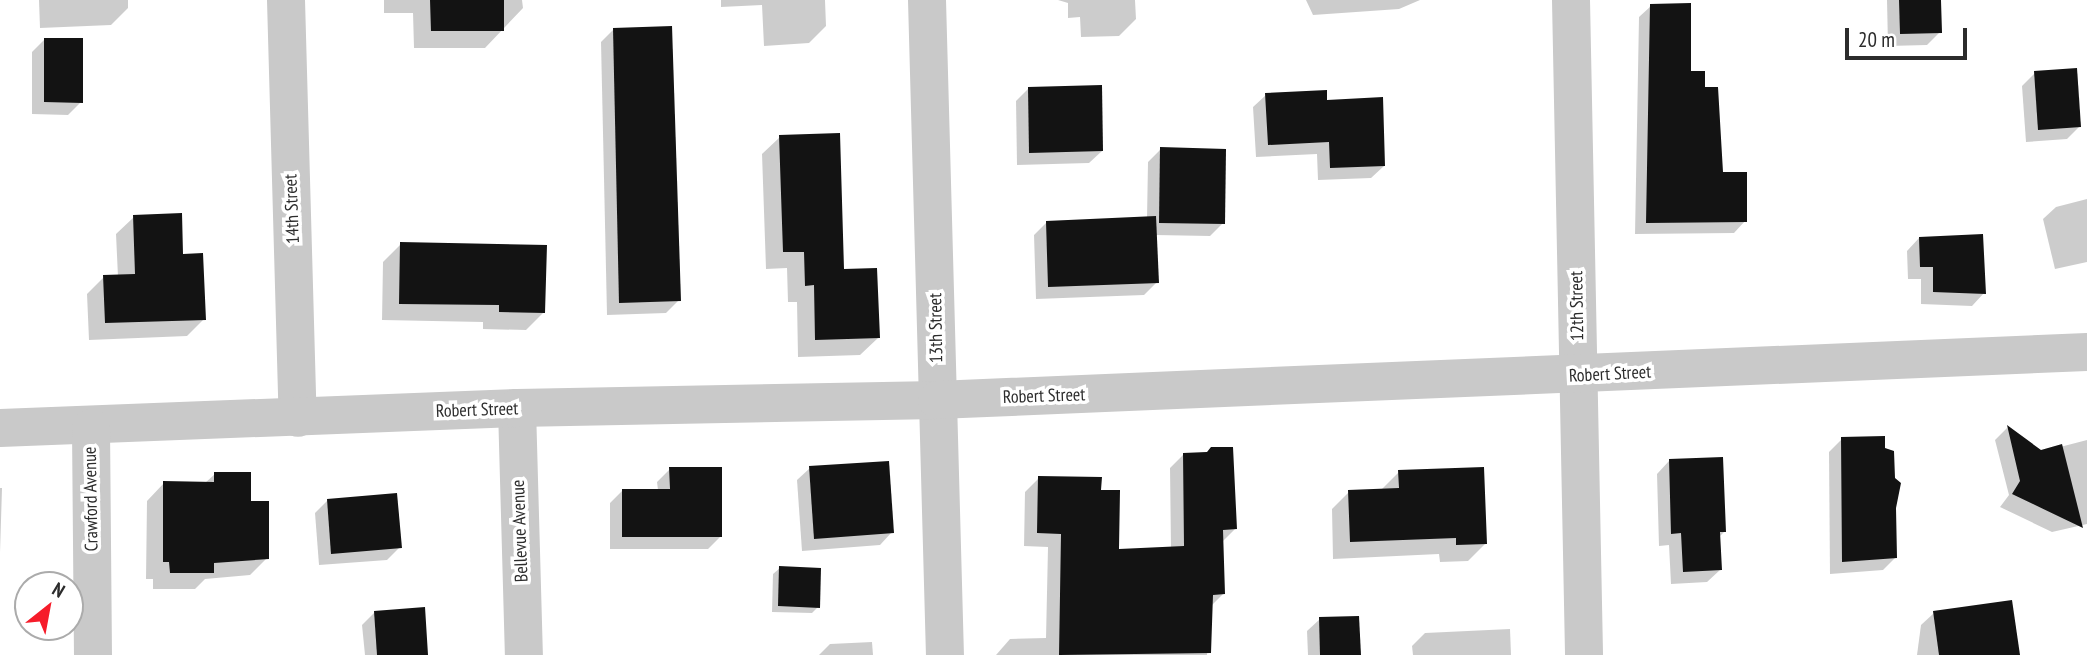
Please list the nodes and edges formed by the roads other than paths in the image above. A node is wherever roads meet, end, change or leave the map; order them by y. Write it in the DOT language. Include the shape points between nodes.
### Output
graph roads {
  1 [pos="286,0"];
  2 [pos="927,0"];
  3 [pos="1571,0"];
  4 [pos="2087,352"];
  5 [pos="1578,376"];
  6 [pos="937,400"];
  7 [pos="517,408"];
  8 [pos="298,418"];
  9 [pos="0,428"];
  10 [pos="91,428"];
  11 [pos="93,655"];
  12 [pos="524,655"];
  13 [pos="945,655"];
  14 [pos="1584,655"];
  1 -- 8 [label="street, 14th Street"];
  2 -- 6 [label="street, 13th Street"];
  3 -- 5 [label="street, 12th Street"];
  4 -- 5 [label="street, Robert Street"];
  5 -- 6 [label="street, Robert Street"];
  5 -- 14 [label="street, 12th Street"];
  6 -- 7 [label="street, Robert Street"];
  6 -- 13 [label="street, 13th Street"];
  7 -- 8 [label="street, Robert Street"];
  7 -- 12 [label="street, Bellevue Avenue"];
  8 -- 10 [label="street, Robert Street"];
  9 -- 10 [label="street, Robert Street"];
  10 -- 11 [label="street, Crawford Avenue"];
}
